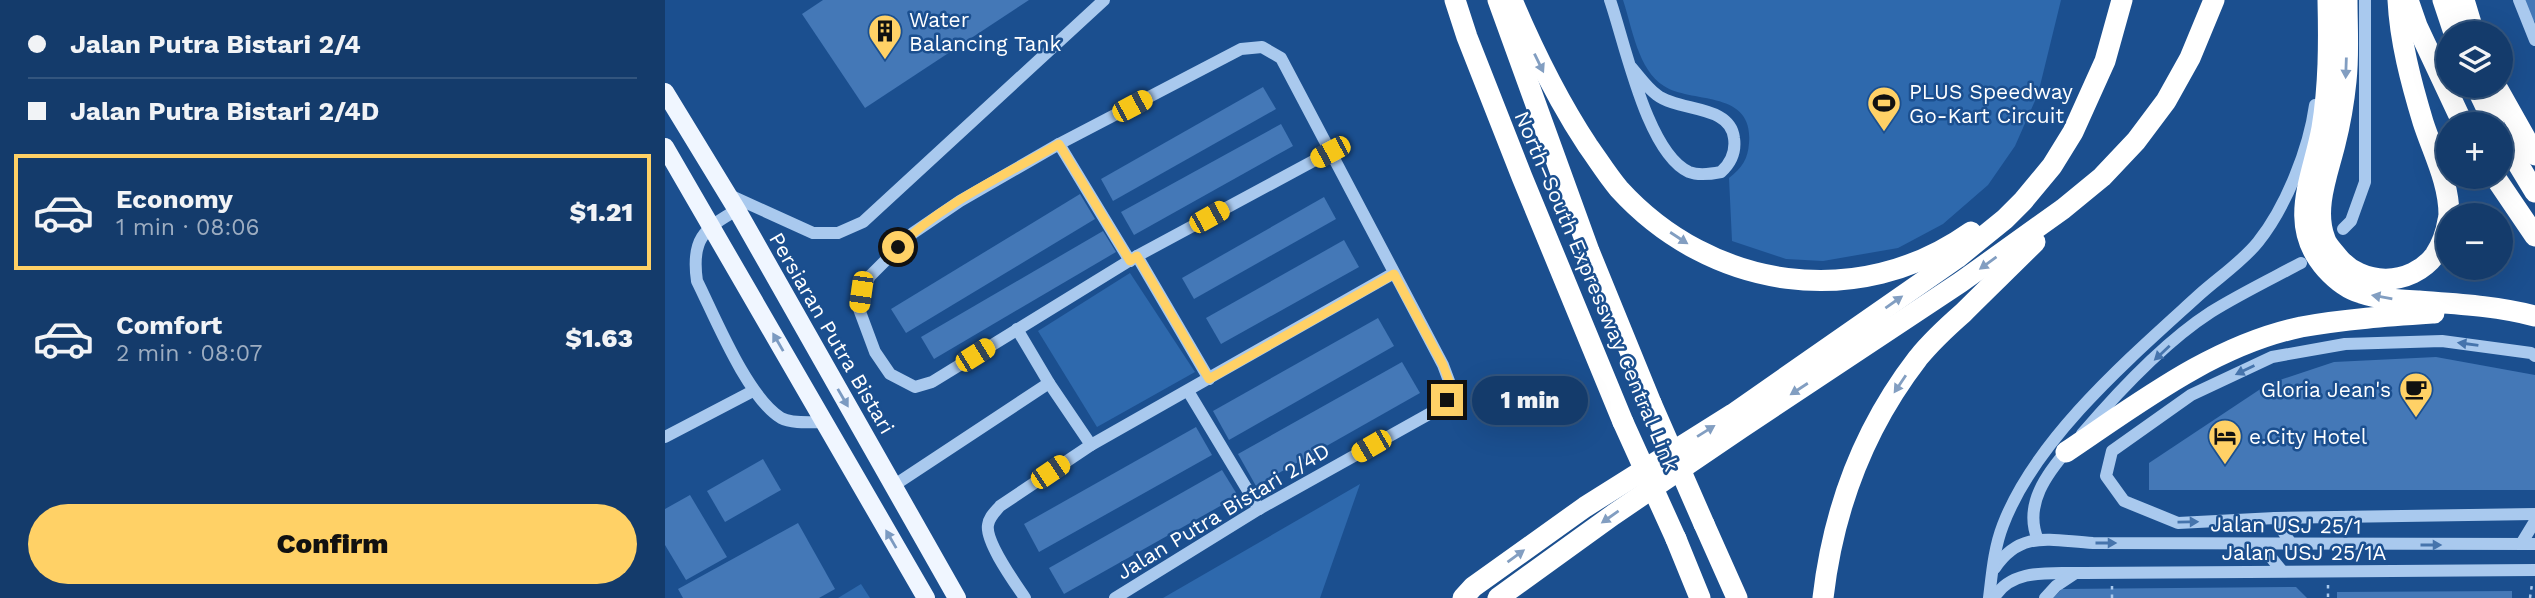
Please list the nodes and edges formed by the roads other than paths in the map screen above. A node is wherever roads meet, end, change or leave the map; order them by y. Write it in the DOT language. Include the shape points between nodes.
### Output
graph roads {
  1 [pos="1104,0"];
  2 [pos="1455,0"];
  3 [pos="1498,0"];
  4 [pos="1512,0"];
  5 [pos="1610,0"];
  6 [pos="2122,0"];
  7 [pos="2214,0"];
  8 [pos="2326,0"];
  9 [pos="2347,0"];
  10 [pos="2365,0"];
  11 [pos="2397,0"];
  12 [pos="2408,0"];
  13 [pos="2443,0"];
  14 [pos="2463,0"];
  15 [pos="2519,0"];
  16 [pos="2450,21"];
  17 [pos="2470,21"];
  18 [pos="2535,40"];
  19 [pos="1631,67"];
  20 [pos="665,92"];
  21 [pos="2503,98"];
  22 [pos="2457,112"];
  23 [pos="1059,144"];
  24 [pos="665,147"];
  25 [pos="1330,152"];
  26 [pos="2534,153"];
  27 [pos="2513,156"];
  28 [pos="2503,189"];
  29 [pos="2535,192"];
  30 [pos="727,194"];
  31 [pos="2023,201"];
  32 [pos="2449,203"];
  33 [pos="2063,209"];
  34 [pos="737,211"];
  35 [pos="710,225"];
  36 [pos="2343,229"];
  37 [pos="2535,236"];
  38 [pos="2436,252"];
  39 [pos="1133,259"];
  40 [pos="2301,263"];
  41 [pos="1394,274"];
  42 [pos="2499,308"];
  43 [pos="2535,316"];
  44 [pos="1017,329"];
  45 [pos="2535,356"];
  46 [pos="1209,379"];
  47 [pos="1049,383"];
  48 [pos="753,391"];
  49 [pos="1188,391"];
  50 [pos="824,422"];
  51 [pos="665,437"];
  52 [pos="1091,445"];
  53 [pos="2066,452"];
  54 [pos="893,486"];
  55 [pos="1259,509"];
  56 [pos="2535,514"];
  57 [pos="2275,518"];
  58 [pos="2535,520"];
  59 [pos="2038,540"];
  60 [pos="2260,544"];
  61 [pos="2291,544"];
  62 [pos="2521,544"];
  63 [pos="2535,544"];
  64 [pos="2535,570"];
  65 [pos="1993,571"];
  66 [pos="2283,571"];
  67 [pos="2074,573"];
  68 [pos="1696,593"];
  69 [pos="926,598"];
  70 [pos="957,598"];
  71 [pos="1025,598"];
  72 [pos="1115,598"];
  73 [pos="1463,598"];
  74 [pos="1498,598"];
  75 [pos="1737,598"];
  76 [pos="1823,598"];
  77 [pos="1992,598"];
  78 [pos="2045,598"];
  1 -- 30 [label="street" via="863,222 838,233 814,233"];
  2 -- 68 [label="highway, North–South Expressway Central Link, bridge" via="1512,152"];
  3 -- 75 [label="highway, North–South Expressway Central Link, bridge" via="1589,251"];
  4 -- 31 [label="highway, one-way" via="1563,108 1619,189 1680,240 1725,263 1770,278 1814,282 1866,278 1907,266 1958,242 2007,206"];
  5 -- 19 [label="street"];
  6 -- 31 [label="highway" via="2105,61 2073,132"];
  7 -- 33 [label="highway" via="2166,101 2136,141"];
  42 -- 8 [label="highway, one-way" via="2362,293 2343,285 2318,260 2304,222 2327,79"];
  8 -- 65 [label="street" via="2315,109 2304,157 2261,239 2136,355 2056,439 2007,514"];
  9 -- 38 [label="highway, one-way" via="2346,80 2323,188 2325,240 2343,264 2360,275 2382,280 2418,270"];
  10 -- 36 [label="street" via="2365,182 2360,203"];
  11 -- 32 [label="highway" via="2406,59"];
  12 -- 22 [label="highway"];
  13 -- 16 [label="highway"];
  14 -- 17 [label="highway"];
  15 -- 18 [label="street"];
  19 -- 19 [label="street" via="1658,96 1728,122 1735,148 1730,164 1721,172 1692,174 1679,166 1650,122"];
  20 -- 30 [label="main road, Persiaran Putra Bistari"];
  21 -- 26 [label="highway"];
  23 -- 25 [label="street" via="1229,54 1254,47 1280,58"];
  23 -- 39 [label="street"];
  23 -- 44 [label="street" via="934,217 870,276 861,292 859,309 875,352 890,374 915,387 932,382"];
  24 -- 35 [label="main road"];
  25 -- 39 [label="street"];
  25 -- 41 [label="street"];
  27 -- 29 [label="highway"];
  28 -- 37 [label="highway"];
  30 -- 34 [label="main road, Persiaran Putra Bistari"];
  73 -- 31 [label="highway, one-way" via="1584,507 1733,414 1957,258"];
  33 -- 74 [label="highway, one-way"];
  33 -- 76 [label="highway, one-way" via="1919,356 1883,411 1843,501"];
  34 -- 35 [label="street"];
  34 -- 54 [label="main road, Persiaran Putra Bistari, one-way"];
  35 -- 48 [label="street" via="694,263 697,281"];
  50 -- 35 [label="main road, one-way"];
  39 -- 44 [label="street"];
  39 -- 46 [label="street"];
  40 -- 53 [label="street, one-way" via="2210,313 2180,336"];
  41 -- 46 [label="street"];
  41 -- 55 [label="street, Jalan Putra Bistari 2/4D" via="1443,365 1449,381 1447,400"];
  42 -- 43 [label="highway"];
  42 -- 53 [label="highway" via="2372,317 2263,338 2213,359"];
  44 -- 47 [label="street"];
  45 -- 57 [label="street, one-way" via="2442,341 2345,344 2272,357 2191,395 2112,451 2106,476 2124,501 2178,523"];
  46 -- 49 [label="street"];
  47 -- 52 [label="street"];
  47 -- 54 [label="street"];
  48 -- 50 [label="street" via="782,418"];
  48 -- 51 [label="street"];
  49 -- 52 [label="street"];
  49 -- 55 [label="street"];
  69 -- 50 [label="main road, one-way"];
  52 -- 71 [label="street" via="991,516 987,527 990,540"];
  53 -- 59 [label="street" via="2037,497 2032,526"];
  54 -- 70 [label="main road, Persiaran Putra Bistari"];
  55 -- 72 [label="street, Jalan Putra Bistari 2/4D"];
  56 -- 57 [label="street"];
  57 -- 61 [label="street"];
  58 -- 62 [label="street"];
  59 -- 60 [label="street, Jalan USJ 25/1, one-way"];
  59 -- 65 [label="street" via="2022,542 2005,552"];
  60 -- 61 [label="street, Jalan USJ 25/1"];
  60 -- 66 [label="street"];
  61 -- 62 [label="street, Jalan USJ 25/1, one-way"];
  62 -- 63 [label="street, Jalan USJ 25/1"];
  64 -- 66 [label="street, Jalan USJ 25/1A"];
  65 -- 77 [label="street"];
  66 -- 67 [label="street, Jalan USJ 25/1A"];
  67 -- 77 [label="street, Jalan USJ 25/1A" via="2025,575 2007,581"];
  67 -- 78 [label="street"];
}
